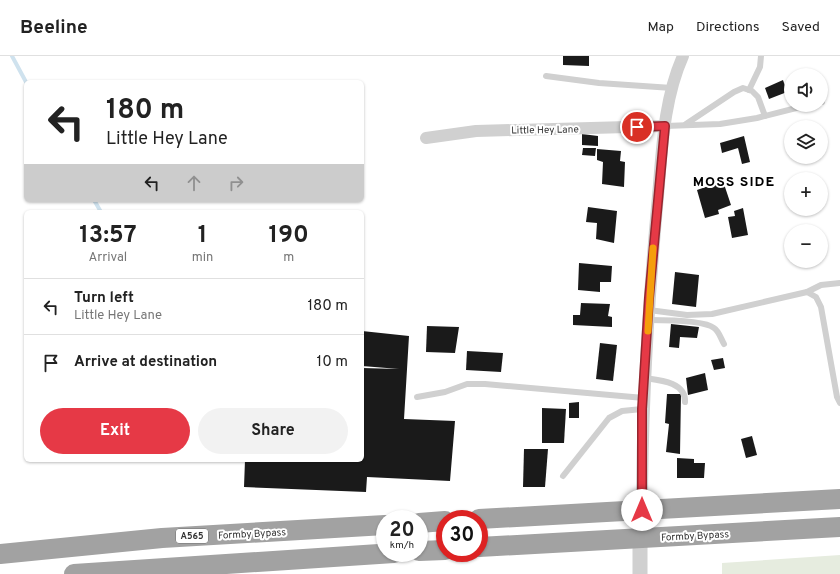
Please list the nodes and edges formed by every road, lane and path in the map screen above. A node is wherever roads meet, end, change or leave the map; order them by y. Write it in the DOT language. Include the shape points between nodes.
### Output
graph roads {
  1 [pos="683,56"];
  2 [pos="761,56"];
  3 [pos="546,76"];
  4 [pos="672,88"];
  5 [pos="749,90"];
  6 [pos="784,111"];
  7 [pos="765,116"];
  8 [pos="685,125"];
  9 [pos="665,126"];
  10 [pos="426,138"];
  11 [pos="840,283"];
  12 [pos="808,292"];
  13 [pos="649,315"];
  14 [pos="724,344"];
  15 [pos="645,378"];
  16 [pos="417,397"];
  17 [pos="685,402"];
  18 [pos="643,404"];
  19 [pos="840,404"];
  20 [pos="563,476"];
  21 [pos="840,499"];
  22 [pos="642,510"];
  23 [pos="488,519"];
  24 [pos="376,526"];
  25 [pos="840,527"];
  26 [pos="640,537"];
  27 [pos="488,546"];
  28 [pos="0,554"];
  29 [pos="376,554"];
  30 [pos="74,574"];
  31 [pos="640,574"];
  1 -- 4 [label="street"];
  2 -- 5 [label="lane" via="760,67"];
  3 -- 4 [label="lane"];
  4 -- 9 [label="street"];
  5 -- 7 [label="lane" via="758,97"];
  5 -- 8 [label="lane" via="740,89"];
  6 -- 7 [label="lane"];
  7 -- 8 [label="lane" via="720,124"];
  8 -- 9 [label="lane"];
  9 -- 10 [label="street, Little Hey Lane" via="476,130"];
  9 -- 13 [label="street"];
  11 -- 12 [label="lane" via="821,285"];
  12 -- 13 [label="lane" via="712,314"];
  12 -- 19 [label="lane" via="816,298 821,307"];
  13 -- 14 [label="lane" via="710,326 716,330"];
  13 -- 15 [label="street"];
  15 -- 17 [label="lane" via="679,388 684,394"];
  15 -- 18 [label="street"];
  16 -- 18 [label="lane" via="445,392 468,384 485,384"];
  18 -- 20 [label="lane" via="608,418"];
  18 -- 22 [label="street"];
  21 -- 22 [label="highway"];
  22 -- 23 [label="highway"];
  24 -- 28 [label="highway, Formby Bypass / A565" via="162,538"];
  25 -- 26 [label="highway, Formby Bypass"];
  26 -- 27 [label="highway, Formby Bypass"];
  26 -- 31 [label="street"];
  29 -- 30 [label="highway"];
}
